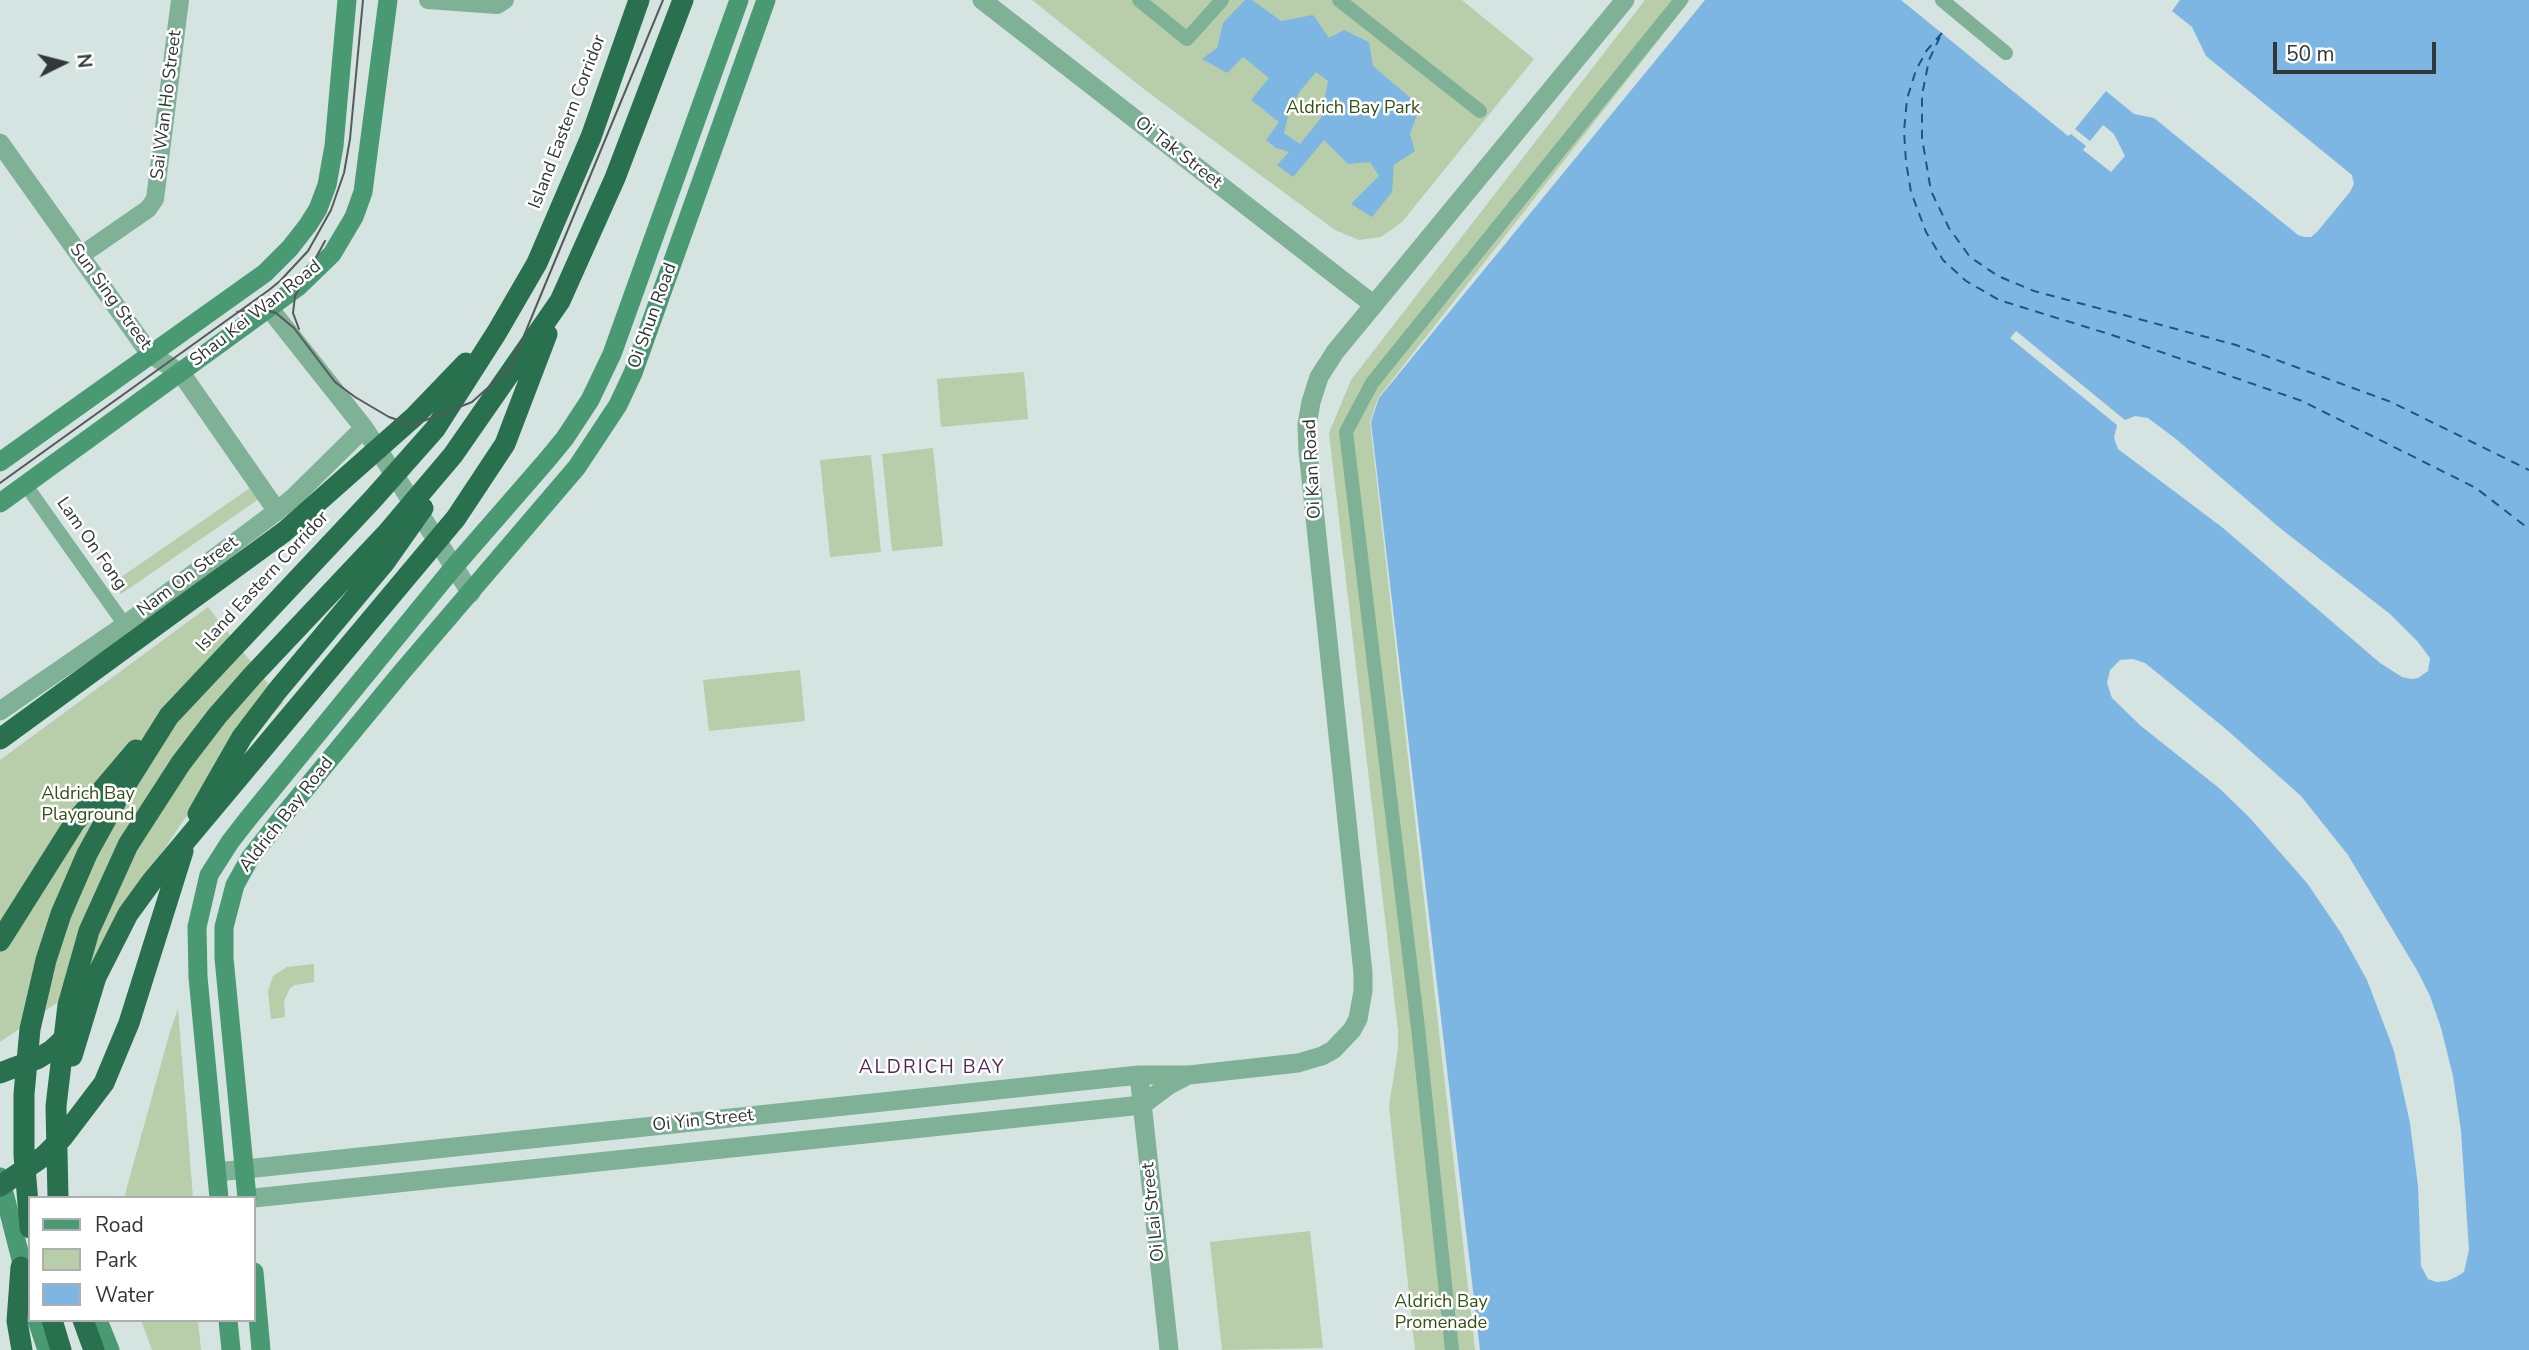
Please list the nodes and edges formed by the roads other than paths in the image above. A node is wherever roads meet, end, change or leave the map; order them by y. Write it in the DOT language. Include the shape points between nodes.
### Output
graph roads {
  1 [pos="180,0"];
  2 [pos="347,0"];
  3 [pos="388,0"];
  4 [pos="428,0"];
  5 [pos="505,0"];
  6 [pos="639,0"];
  7 [pos="682,0"];
  8 [pos="739,0"];
  9 [pos="766,0"];
  10 [pos="1139,0"];
  11 [pos="1222,0"];
  12 [pos="1339,0"];
  13 [pos="1625,0"];
  14 [pos="1681,0"];
  15 [pos="1942,0"];
  16 [pos="994,4"];
  17 [pos="2006,53"];
  18 [pos="1480,111"];
  19 [pos="0,143"];
  20 [pos="80,256"];
  21 [pos="559,301"];
  22 [pos="1374,305"];
  23 [pos="269,308"];
  24 [pos="497,332"];
  25 [pos="150,354"];
  26 [pos="181,373"];
  27 [pos="364,428"];
  28 [pos="453,455"];
  29 [pos="0,462"];
  30 [pos="25,484"];
  31 [pos="0,502"];
  32 [pos="276,511"];
  33 [pos="453,568"];
  34 [pos="471,593"];
  35 [pos="125,625"];
  36 [pos="0,712"];
  37 [pos="169,716"];
  38 [pos="0,739"];
  39 [pos="0,942"];
  40 [pos="83,1014"];
  41 [pos="1344,1040"];
  42 [pos="0,1073"];
  43 [pos="1189,1074"];
  44 [pos="1139,1075"];
  45 [pos="1142,1105"];
  46 [pos="244,1169"];
  47 [pos="216,1172"];
  48 [pos="0,1177"];
  49 [pos="0,1186"];
  50 [pos="58,1196"];
  51 [pos="69,1196"];
  52 [pos="219,1196"];
  53 [pos="247,1196"];
  54 [pos="256,1198"];
  55 [pos="28,1204"];
  56 [pos="22,1267"];
  57 [pos="28,1288"];
  58 [pos="256,1294"];
  59 [pos="38,1322"];
  60 [pos="53,1322"];
  61 [pos="84,1322"];
  62 [pos="99,1322"];
  63 [pos="228,1322"];
  64 [pos="22,1350"];
  65 [pos="47,1350"];
  66 [pos="61,1350"];
  67 [pos="94,1350"];
  68 [pos="110,1350"];
  69 [pos="231,1350"];
  70 [pos="261,1350"];
  71 [pos="1169,1350"];
  72 [pos="1452,1350"];
  1 -- 20 [label="street, Sai Wan Ho Street" via="155,199 148,209"];
  2 -- 25 [label="main road, Shau Kei Wan Road" via="334,146 317,209 290,248 265,273"];
  3 -- 23 [label="main road, Shau Kei Wan Road" via="368,169 354,217 332,254"];
  4 -- 5 [label="street" via="498,5"];
  6 -- 24 [label="highway, Island Eastern Corridor" via="591,137 537,263"];
  7 -- 21 [label="highway" via="615,178"];
  8 -- 33 [label="main road, Oi Shun Road" via="601,379 565,438"];
  9 -- 34 [label="main road, Oi Shun Road" via="618,405 577,467"];
  10 -- 11 [label="street" via="1187,39"];
  12 -- 18 [label="street"];
  13 -- 22 [label="street, Oi Kan Road"];
  14 -- 72 [label="street" via="1372,383 1346,432"];
  15 -- 17 [label="street"];
  16 -- 22 [label="street, Oi Tak Street"];
  19 -- 20 [label="street, Sun Sing Street"];
  20 -- 25 [label="street, Sun Sing Street"];
  21 -- 28 [label="highway"];
  21 -- 40 [label="highway" via="505,444 456,518 152,881 105,957"];
  22 -- 41 [label="street, Oi Kan Road" via="1319,377 1307,425 1363,973 1358,1019"];
  23 -- 26 [label="main road, Shau Kei Wan Road"];
  23 -- 27 [label="street"];
  24 -- 37 [label="highway, Island Eastern Corridor" via="436,429"];
  24 -- 38 [label="highway" via="415,416 311,510"];
  25 -- 26 [label="street, Sun Sing Street"];
  25 -- 29 [label="main road, Shau Kei Wan Road"];
  26 -- 30 [label="main road, Shau Kei Wan Road"];
  26 -- 32 [label="street, Sun Sing Street"];
  27 -- 32 [label="street, Nam On Street"];
  27 -- 33 [label="street"];
  28 -- 49 [label="highway" via="415,522 258,715 211,787 179,861 129,1023 104,1083 63,1137"];
  28 -- 50 [label="highway" via="217,716 128,845 89,931 68,1005 56,1106"];
  30 -- 31 [label="main road, Shau Kei Wan Road"];
  30 -- 35 [label="street, Lam On Fong"];
  32 -- 35 [label="street, Nam On Street"];
  33 -- 34 [label="street"];
  33 -- 47 [label="main road, Aldrich Bay Road" via="235,835 209,875 197,927 198,977"];
  34 -- 46 [label="main road, Aldrich Bay Road" via="267,836 236,885 226,919 223,958"];
  35 -- 36 [label="street, Nam On Street"];
  37 -- 39 [label="highway" via="75,822"];
  37 -- 55 [label="highway, Island Eastern Corridor" via="88,854 46,960 30,1029 24,1094"];
  40 -- 42 [label="highway" via="52,1050"];
  40 -- 51 [label="highway" via="66,1100"];
  41 -- 43 [label="street, Oi Yin Street" via="1311,1060"];
  43 -- 44 [label="street, Oi Yin Street"];
  43 -- 45 [label="street, Oi Yin Street"];
  44 -- 45 [label="street, Oi Lai Street"];
  44 -- 46 [label="street, Oi Yin Street"];
  45 -- 54 [label="street, Oi Yin Street"];
  45 -- 71 [label="street, Oi Lai Street"];
  46 -- 47 [label="street, Oi Yin Street"];
  46 -- 53 [label="main road, Aldrich Bay Road"];
  47 -- 52 [label="main road, Aldrich Bay Road"];
  48 -- 56 [label="main road"];
  56 -- 57 [label="main road"];
  56 -- 64 [label="highway" via="17,1321"];
  58 -- 70 [label="main road"];
  59 -- 65 [label="main road"];
  60 -- 66 [label="highway"];
  61 -- 67 [label="highway"];
  62 -- 68 [label="main road"];
  63 -- 69 [label="main road"];
}
